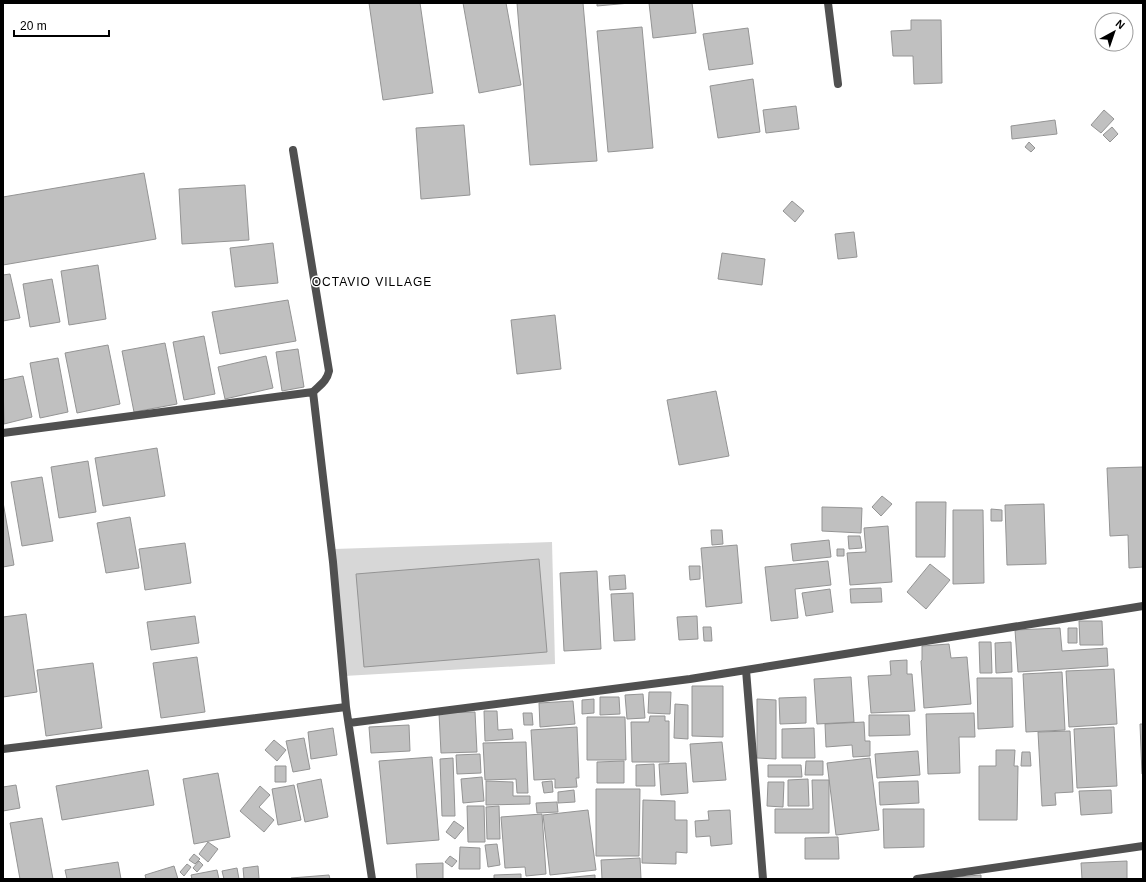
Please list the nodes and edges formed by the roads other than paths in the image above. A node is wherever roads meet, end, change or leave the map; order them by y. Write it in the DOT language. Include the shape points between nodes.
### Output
graph roads {
  1 [pos="828,3"];
  2 [pos="838,84"];
  3 [pos="293,150"];
  4 [pos="313,392"];
  5 [pos="3,433"];
  6 [pos="1143,606"];
  7 [pos="746,670"];
  8 [pos="346,707"];
  9 [pos="349,723"];
  10 [pos="3,749"];
  11 [pos="1143,846"];
  12 [pos="372,879"];
  13 [pos="763,879"];
  14 [pos="917,879"];
  1 -- 2 [label="street"];
  3 -- 4 [label="street" via="329,371 325,381"];
  4 -- 5 [label="street"];
  4 -- 8 [label="street" via="333,562"];
  6 -- 7 [label="street"];
  7 -- 9 [label="street"];
  7 -- 13 [label="street"];
  8 -- 9 [label="street"];
  8 -- 10 [label="street"];
  9 -- 12 [label="street"];
  11 -- 14 [label="street"];
}
